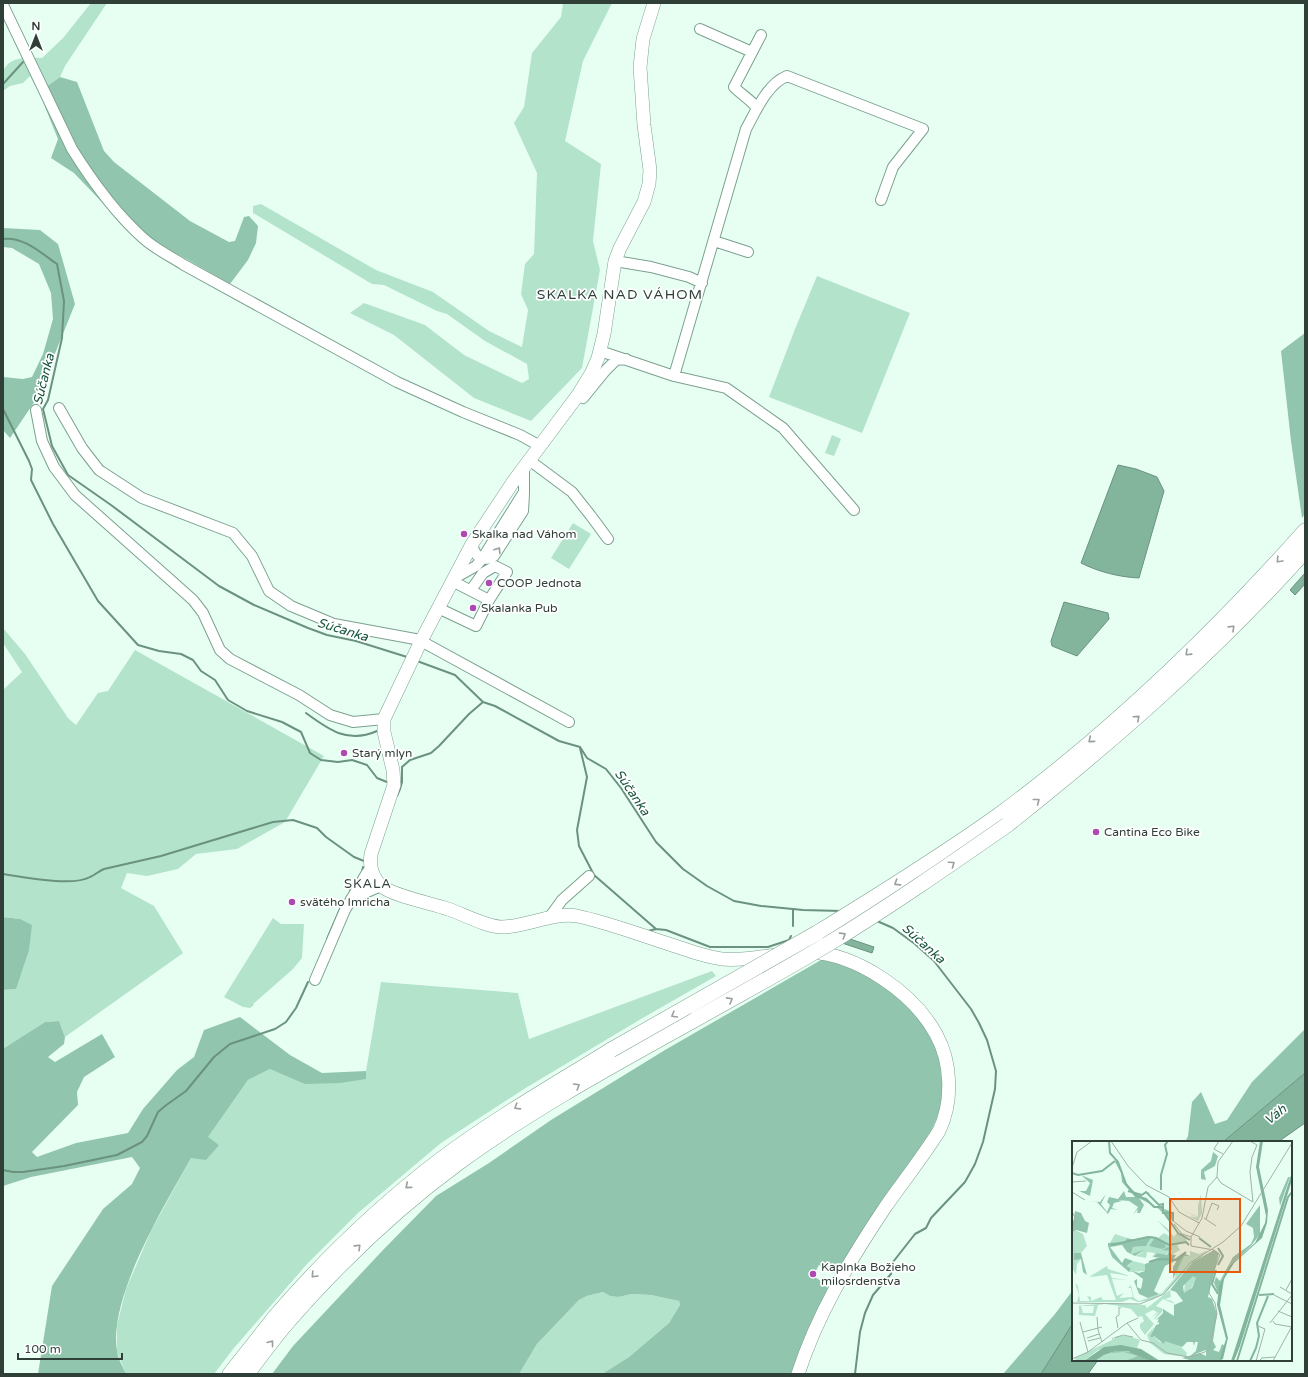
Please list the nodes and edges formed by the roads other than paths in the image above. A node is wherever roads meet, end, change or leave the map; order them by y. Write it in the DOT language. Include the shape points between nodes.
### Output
graph roads {
  1 [pos="654,3"];
  2 [pos="3,5"];
  3 [pos="700,29"];
  4 [pos="761,35"];
  5 [pos="752,52"];
  6 [pos="757,108"];
  7 [pos="881,200"];
  8 [pos="714,241"];
  9 [pos="748,252"];
  10 [pos="616,261"];
  11 [pos="702,283"];
  12 [pos="600,351"];
  13 [pos="626,359"];
  14 [pos="674,376"];
  15 [pos="578,395"];
  16 [pos="59,408"];
  17 [pos="36,410"];
  18 [pos="540,446"];
  19 [pos="526,463"];
  20 [pos="854,510"];
  21 [pos="1305,531"];
  22 [pos="608,539"];
  23 [pos="472,544"];
  24 [pos="1305,551"];
  25 [pos="482,559"];
  26 [pos="453,580"];
  27 [pos="471,590"];
  28 [pos="489,600"];
  29 [pos="438,608"];
  30 [pos="421,641"];
  31 [pos="384,719"];
  32 [pos="569,722"];
  33 [pos="1003,820"];
  34 [pos="371,868"];
  35 [pos="589,876"];
  36 [pos="381,886"];
  37 [pos="351,899"];
  38 [pos="549,918"];
  39 [pos="315,980"];
  40 [pos="230,1374"];
  41 [pos="247,1374"];
  42 [pos="798,1374"];
  1 -- 10 [label="main road" via="643,39 640,67 650,170 649,184 644,202"];
  2 -- 18 [label="street" via="72,149 115,208 143,238 184,265 397,382"];
  3 -- 5 [label="street"];
  4 -- 5 [label="street"];
  5 -- 6 [label="street" via="734,87"];
  6 -- 7 [label="street" via="779,79 787,76 924,128 893,167"];
  6 -- 8 [label="street" via="746,130"];
  8 -- 9 [label="street"];
  8 -- 11 [label="street"];
  10 -- 11 [label="street" via="651,267"];
  10 -- 12 [label="main road"];
  11 -- 14 [label="street"];
  12 -- 13 [label="street"];
  12 -- 15 [label="main road" via="591,374"];
  13 -- 14 [label="street"];
  13 -- 15 [label="street" via="616,360 583,398"];
  14 -- 20 [label="street" via="726,388 783,428"];
  15 -- 18 [label="main road"];
  16 -- 30 [label="street" via="82,448 99,470 142,498 233,533 252,556 268,591 291,606 334,624"];
  17 -- 31 [label="street" via="42,441 54,467 75,496 193,600 203,613 220,650 230,659 299,695 330,715 353,722"];
  18 -- 19 [label="main road"];
  19 -- 22 [label="street" via="572,492"];
  19 -- 23 [label="main road"];
  25 -- 19 [label="street, one-way" via="494,556 523,511"];
  21 -- 33 [label="highway, one-way" via="1228,614 1175,666"];
  23 -- 25 [label="street" via="474,553"];
  23 -- 26 [label="main road"];
  33 -- 24 [label="highway, one-way" via="1077,770 1128,726 1238,622"];
  25 -- 26 [label="street" via="476,566"];
  26 -- 27 [label="street"];
  26 -- 29 [label="main road"];
  27 -- 28 [label="street"];
  27 -- 28 [label="street" via="483,573 495,566 507,572"];
  28 -- 29 [label="street" via="476,626"];
  29 -- 30 [label="main road"];
  30 -- 31 [label="main road"];
  30 -- 32 [label="street"];
  31 -- 34 [label="main road" via="394,784 371,854"];
  33 -- 40 [label="highway, one-way, bridge" via="943,853 855,910 611,1050 481,1131 378,1212 325,1263 275,1318"];
  41 -- 33 [label="highway, one-way, bridge" via="284,1327 334,1272 416,1195 458,1163 517,1122 885,908 953,863"];
  34 -- 36 [label="main road"];
  34 -- 37 [label="street"];
  35 -- 38 [label="street" via="562,900"];
  36 -- 37 [label="street"];
  36 -- 38 [label="main road" via="394,893 494,926 520,925"];
  37 -- 39 [label="street"];
  38 -- 42 [label="main road" via="569,916 590,920 721,959 749,959 799,952 816,952 832,956 867,969 891,985 919,1009 937,1034 948,1073 948,1097 943,1122 884,1208 836,1287"];
}
